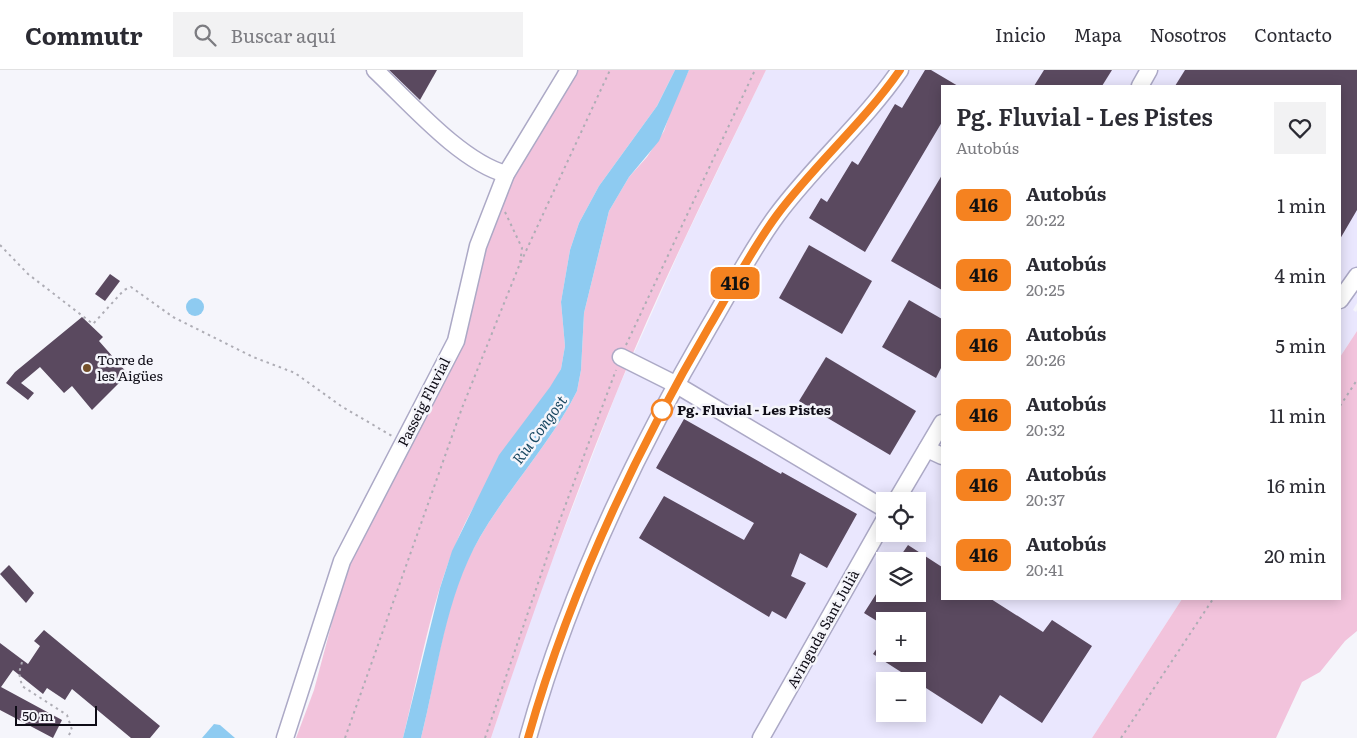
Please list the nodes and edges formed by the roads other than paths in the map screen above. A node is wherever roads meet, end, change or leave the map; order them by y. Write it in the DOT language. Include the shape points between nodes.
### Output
graph roads {
  1 [pos="375,70"];
  2 [pos="569,70"];
  3 [pos="900,70"];
  4 [pos="1149,70"];
  5 [pos="1141,85"];
  6 [pos="506,174"];
  7 [pos="1357,276"];
  8 [pos="1341,299"];
  9 [pos="621,357"];
  10 [pos="675,384"];
  11 [pos="941,425"];
  12 [pos="927,448"];
  13 [pos="941,455"];
  14 [pos="901,492"];
  15 [pos="876,504"];
  16 [pos="876,535"];
  17 [pos="286,738"];
  18 [pos="528,738"];
  19 [pos="761,738"];
  1 -- 6 [label="street" via="466,155 490,170"];
  2 -- 6 [label="street, Passeig Fluvial"];
  3 -- 10 [label="street" via="777,215"];
  4 -- 5 [label="street"];
  6 -- 17 [label="street, Passeig Fluvial" via="478,246 456,341 342,561"];
  7 -- 8 [label="street"];
  9 -- 10 [label="street"];
  10 -- 15 [label="street"];
  10 -- 18 [label="street" via="598,540 557,647"];
  11 -- 12 [label="street"];
  12 -- 13 [label="street"];
  12 -- 14 [label="street"];
  16 -- 19 [label="street, Avinguda Sant Julià"];
}
